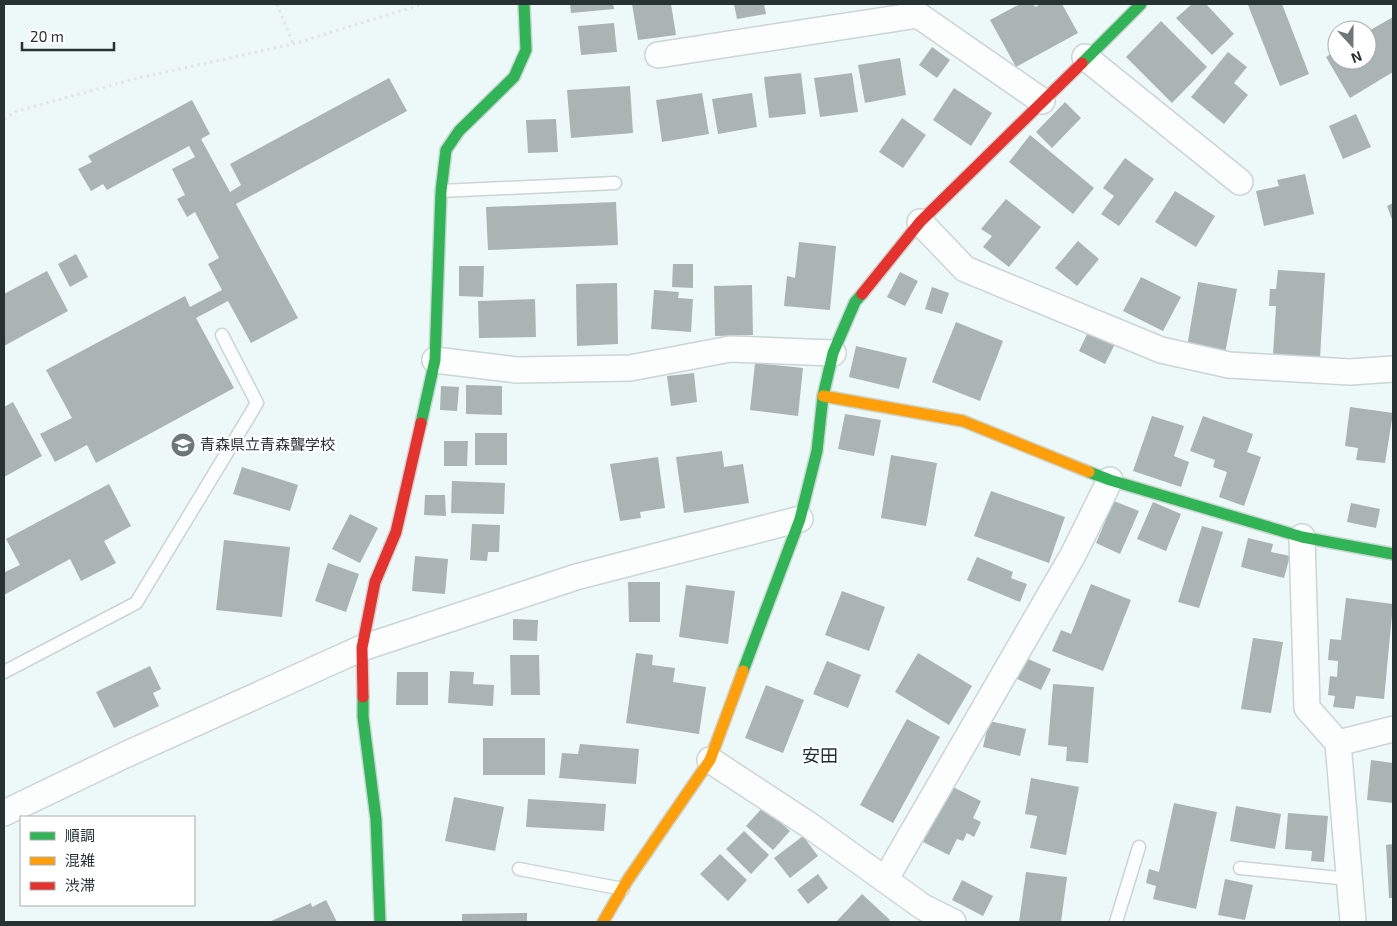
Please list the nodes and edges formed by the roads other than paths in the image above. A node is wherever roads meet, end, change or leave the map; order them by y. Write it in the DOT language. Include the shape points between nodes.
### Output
graph roads {
  1 [pos="524,4"];
  2 [pos="1141,4"];
  3 [pos="658,55"];
  4 [pos="1085,57"];
  5 [pos="1042,101"];
  6 [pos="1240,182"];
  7 [pos="615,183"];
  8 [pos="441,191"];
  9 [pos="920,222"];
  10 [pos="222,335"];
  11 [pos="832,353"];
  12 [pos="435,360"];
  13 [pos="1393,369"];
  14 [pos="823,396"];
  15 [pos="1110,480"];
  16 [pos="800,519"];
  17 [pos="1302,537"];
  18 [pos="1393,554"];
  19 [pos="362,648"];
  20 [pos="4,672"];
  21 [pos="1393,729"];
  22 [pos="1338,743"];
  23 [pos="710,760"];
  24 [pos="6,807"];
  25 [pos="1139,847"];
  26 [pos="1240,868"];
  27 [pos="519,869"];
  28 [pos="1349,879"];
  29 [pos="885,880"];
  30 [pos="623,889"];
  31 [pos="380,922"];
  32 [pos="602,922"];
  33 [pos="953,922"];
  34 [pos="1116,922"];
  35 [pos="1353,922"];
  1 -- 8 [label="street" via="526,50 514,77 459,131 446,150"];
  2 -- 4 [label="street"];
  3 -- 5 [label="street" via="918,15"];
  4 -- 5 [label="street"];
  4 -- 6 [label="street"];
  5 -- 9 [label="street"];
  7 -- 8 [label="lane"];
  8 -- 12 [label="street"];
  9 -- 11 [label="street" via="855,302"];
  9 -- 13 [label="street" via="966,269 1161,350 1229,366 1350,372"];
  10 -- 20 [label="lane" via="257,402 136,603"];
  11 -- 12 [label="street" via="730,349 630,368 517,370"];
  11 -- 14 [label="street"];
  12 -- 19 [label="street" via="396,532 375,582"];
  14 -- 15 [label="street" via="964,421"];
  14 -- 16 [label="street" via="818,451"];
  15 -- 17 [label="street"];
  15 -- 29 [label="street" via="1073,555"];
  16 -- 19 [label="street" via="576,577"];
  16 -- 23 [label="street"];
  17 -- 18 [label="street"];
  17 -- 22 [label="street" via="1307,708"];
  19 -- 24 [label="street"];
  19 -- 31 [label="street" via="364,717 376,819"];
  21 -- 22 [label="street"];
  22 -- 28 [label="street"];
  23 -- 29 [label="street"];
  23 -- 30 [label="street"];
  25 -- 34 [label="lane"];
  26 -- 28 [label="lane"];
  27 -- 30 [label="lane"];
  28 -- 35 [label="street"];
  29 -- 33 [label="street" via="923,907"];
  30 -- 32 [label="street"];
}
